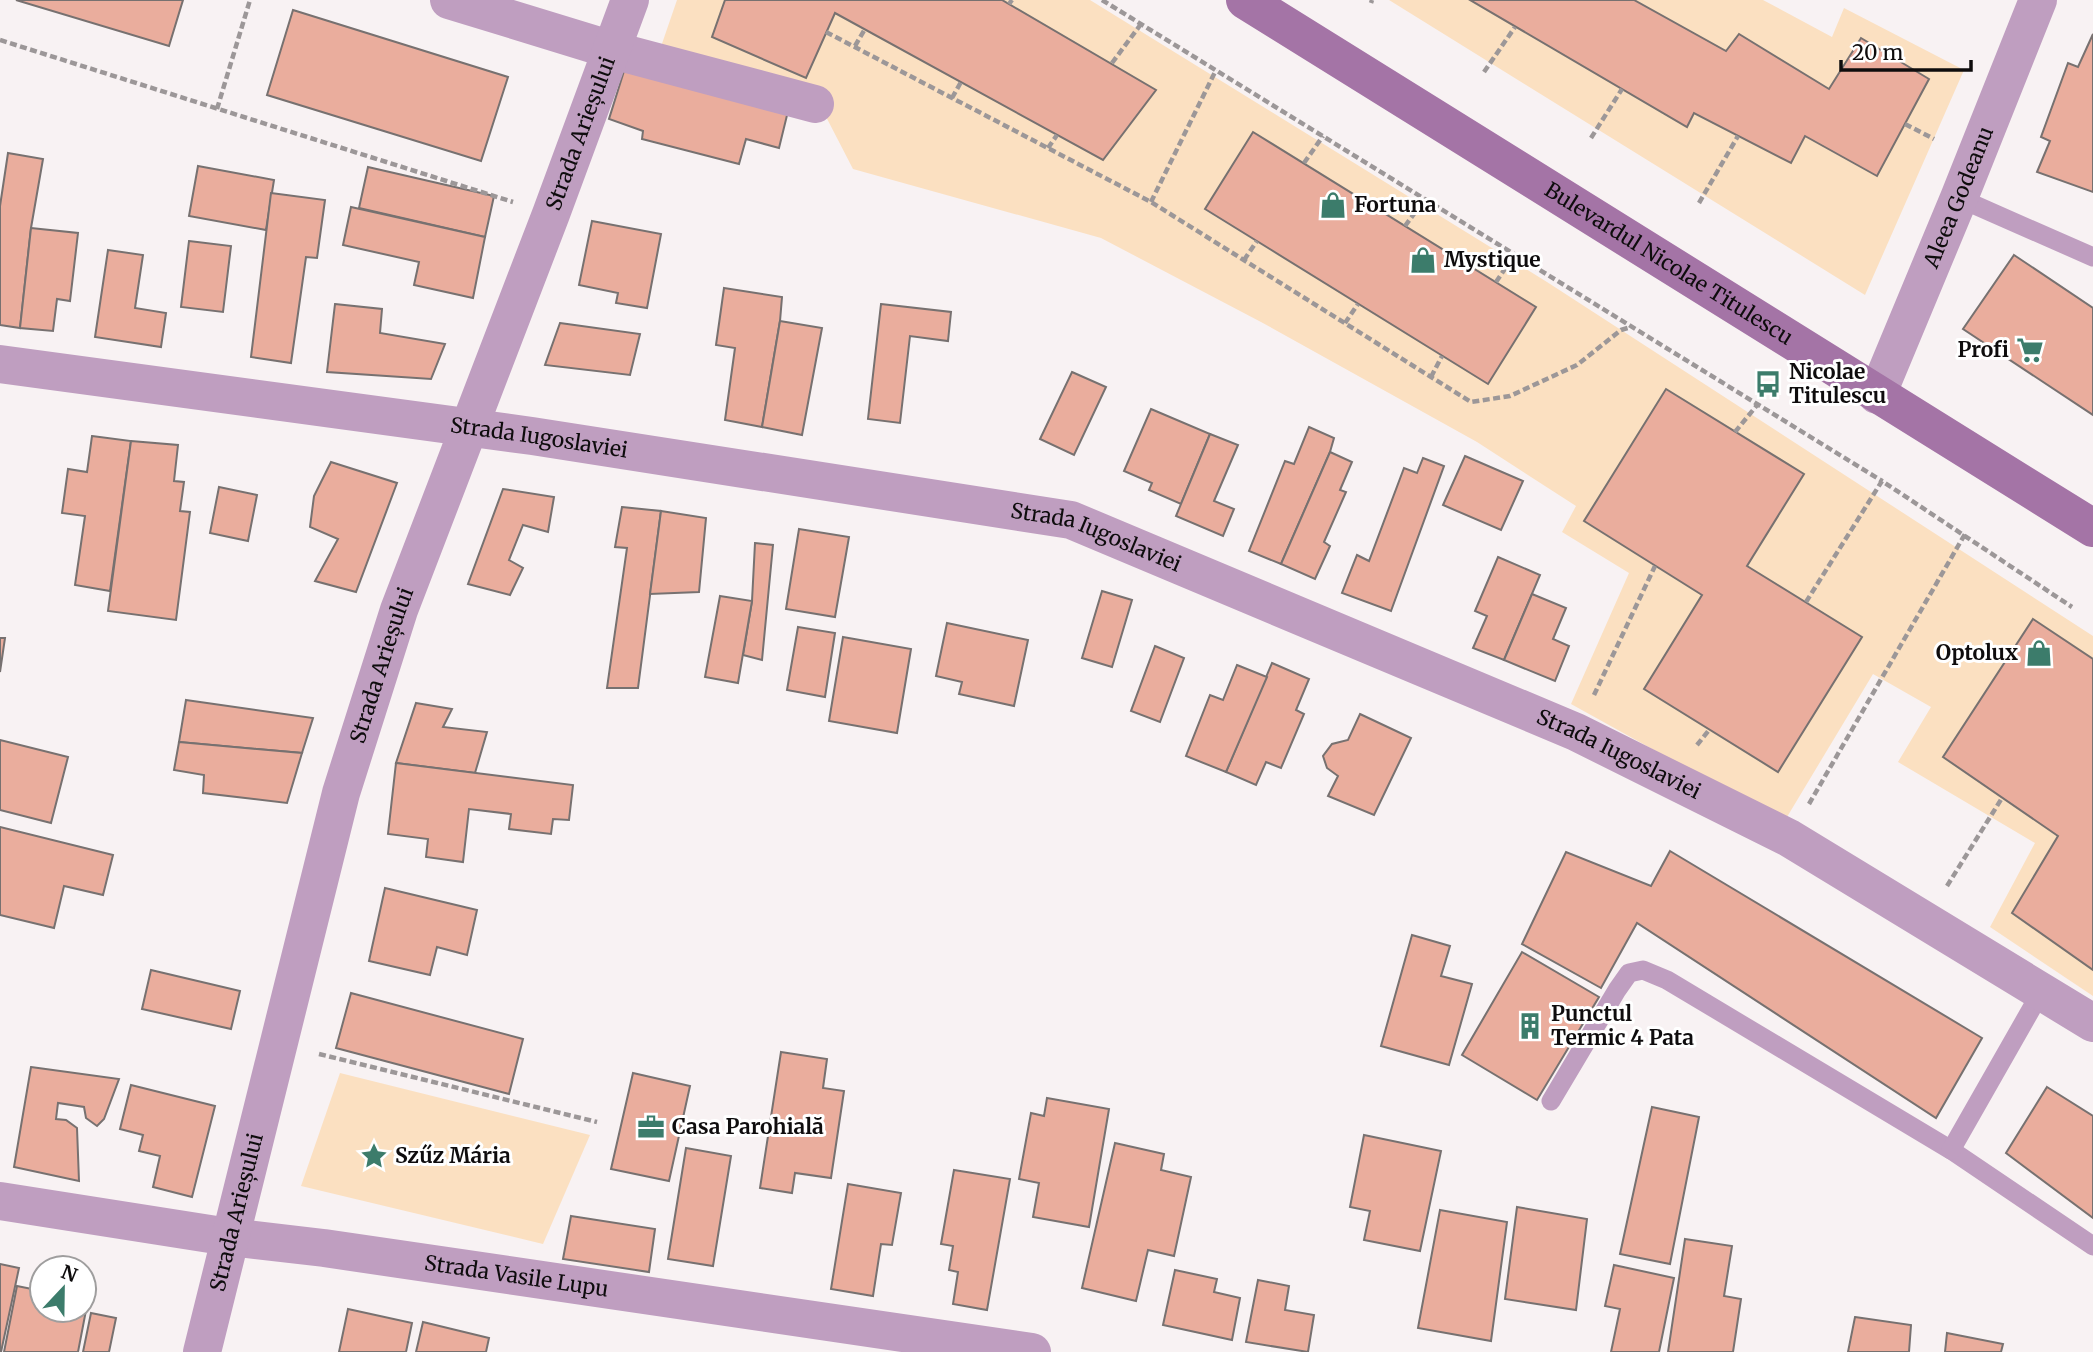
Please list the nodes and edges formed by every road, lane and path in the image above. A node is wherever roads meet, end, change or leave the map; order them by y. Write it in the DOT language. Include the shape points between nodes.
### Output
graph roads {
  1 [pos="250,0"];
  2 [pos="449,0"];
  3 [pos="629,0"];
  4 [pos="1102,0"];
  5 [pos="1245,0"];
  6 [pos="2038,0"];
  7 [pos="480,6"];
  8 [pos="1141,24"];
  9 [pos="1515,27"];
  10 [pos="865,29"];
  11 [pos="826,32"];
  12 [pos="0,40"];
  13 [pos="855,46"];
  14 [pos="612,50"];
  15 [pos="1112,63"];
  16 [pos="1216,70"];
  17 [pos="1484,72"];
  18 [pos="961,82"];
  19 [pos="1622,89"];
  20 [pos="952,98"];
  21 [pos="815,104"];
  22 [pos="217,109"];
  23 [pos="1905,124"];
  24 [pos="1057,135"];
  25 [pos="1323,136"];
  26 [pos="1738,136"];
  27 [pos="1591,138"];
  28 [pos="1934,139"];
  29 [pos="1048,148"];
  30 [pos="1304,163"];
  31 [pos="1959,198"];
  32 [pos="1425,199"];
  33 [pos="1151,202"];
  34 [pos="1699,203"];
  35 [pos="551,214"];
  36 [pos="1405,226"];
  37 [pos="1257,241"];
  38 [pos="1518,256"];
  39 [pos="2093,257"];
  40 [pos="1244,260"];
  41 [pos="1496,282"];
  42 [pos="1358,304"];
  43 [pos="1345,323"];
  44 [pos="1631,327"];
  45 [pos="1442,356"];
  46 [pos="0,364"];
  47 [pos="1431,377"];
  48 [pos="1877,395"];
  49 [pos="1758,404"];
  50 [pos="470,428"];
  51 [pos="1735,432"];
  52 [pos="1882,481"];
  53 [pos="2093,528"];
  54 [pos="1965,534"];
  55 [pos="1655,566"];
  56 [pos="1806,602"];
  57 [pos="2072,607"];
  58 [pos="1576,732"];
  59 [pos="2002,798"];
  60 [pos="1789,838"];
  61 [pos="1925,919"];
  62 [pos="2041,992"];
  63 [pos="2093,1023"];
  64 [pos="277,1044"];
  65 [pos="1551,1101"];
  66 [pos="597,1122"];
  67 [pos="1951,1150"];
  68 [pos="0,1201"];
  69 [pos="229,1237"];
  70 [pos="2093,1246"];
  71 [pos="202,1352"];
  72 [pos="1032,1352"];
  1 -- 22 [label="path"];
  2 -- 7 [label="street"];
  3 -- 14 [label="street, Strada Arieșului"];
  4 -- 8 [label="path"];
  5 -- 48 [label="main road, Bulevardul Nicolae Titulescu"];
  6 -- 31 [label="street, Aleea Godeanu"];
  7 -- 14 [label="street"];
  8 -- 15 [label="path"];
  8 -- 16 [label="path"];
  9 -- 17 [label="path"];
  10 -- 13 [label="path"];
  11 -- 13 [label="path"];
  12 -- 22 [label="path"];
  13 -- 20 [label="path"];
  14 -- 21 [label="street"];
  14 -- 35 [label="street, Strada Arieșului"];
  16 -- 25 [label="path"];
  16 -- 33 [label="path"];
  18 -- 20 [label="path"];
  19 -- 27 [label="path"];
  20 -- 29 [label="path"];
  22 -- 35 [label="path"];
  23 -- 28 [label="path"];
  24 -- 29 [label="path"];
  25 -- 30 [label="path"];
  25 -- 32 [label="path"];
  26 -- 34 [label="path"];
  29 -- 33 [label="path"];
  31 -- 39 [label="lane"];
  31 -- 48 [label="street, Aleea Godeanu"];
  32 -- 36 [label="path"];
  32 -- 38 [label="path"];
  33 -- 40 [label="path"];
  35 -- 50 [label="street, Strada Arieșului"];
  37 -- 40 [label="path"];
  38 -- 41 [label="path"];
  38 -- 44 [label="path"];
  40 -- 43 [label="path"];
  42 -- 43 [label="path"];
  43 -- 47 [label="path"];
  44 -- 47 [label="path" via="1577,365 1510,396 1471,402"];
  44 -- 49 [label="path"];
  45 -- 47 [label="path"];
  46 -- 50 [label="street, Strada Iugoslaviei"];
  48 -- 53 [label="main road, Bulevardul Nicolae Titulescu"];
  49 -- 51 [label="path"];
  49 -- 52 [label="path"];
  50 -- 58 [label="street, Strada Iugoslaviei" via="1071,520"];
  50 -- 64 [label="street, Strada Arieșului" via="399,610 341,793"];
  52 -- 54 [label="path"];
  52 -- 56 [label="path"];
  54 -- 57 [label="path"];
  54 -- 60 [label="path"];
  55 -- 58 [label="path"];
  58 -- 60 [label="street, Strada Iugoslaviei"];
  59 -- 61 [label="path"];
  60 -- 61 [label="street, Strada Iugoslaviei"];
  61 -- 62 [label="street, Strada Iugoslaviei"];
  62 -- 63 [label="street, Strada Iugoslaviei"];
  62 -- 67 [label="lane"];
  64 -- 66 [label="path"];
  64 -- 69 [label="street, Strada Arieșului"];
  65 -- 67 [label="lane" via="1629,973 1643,970"];
  67 -- 70 [label="lane"];
  68 -- 69 [label="street, Strada Vasile Lupu"];
  69 -- 71 [label="street, Strada Arieșului"];
  69 -- 72 [label="street, Strada Vasile Lupu"];
}
